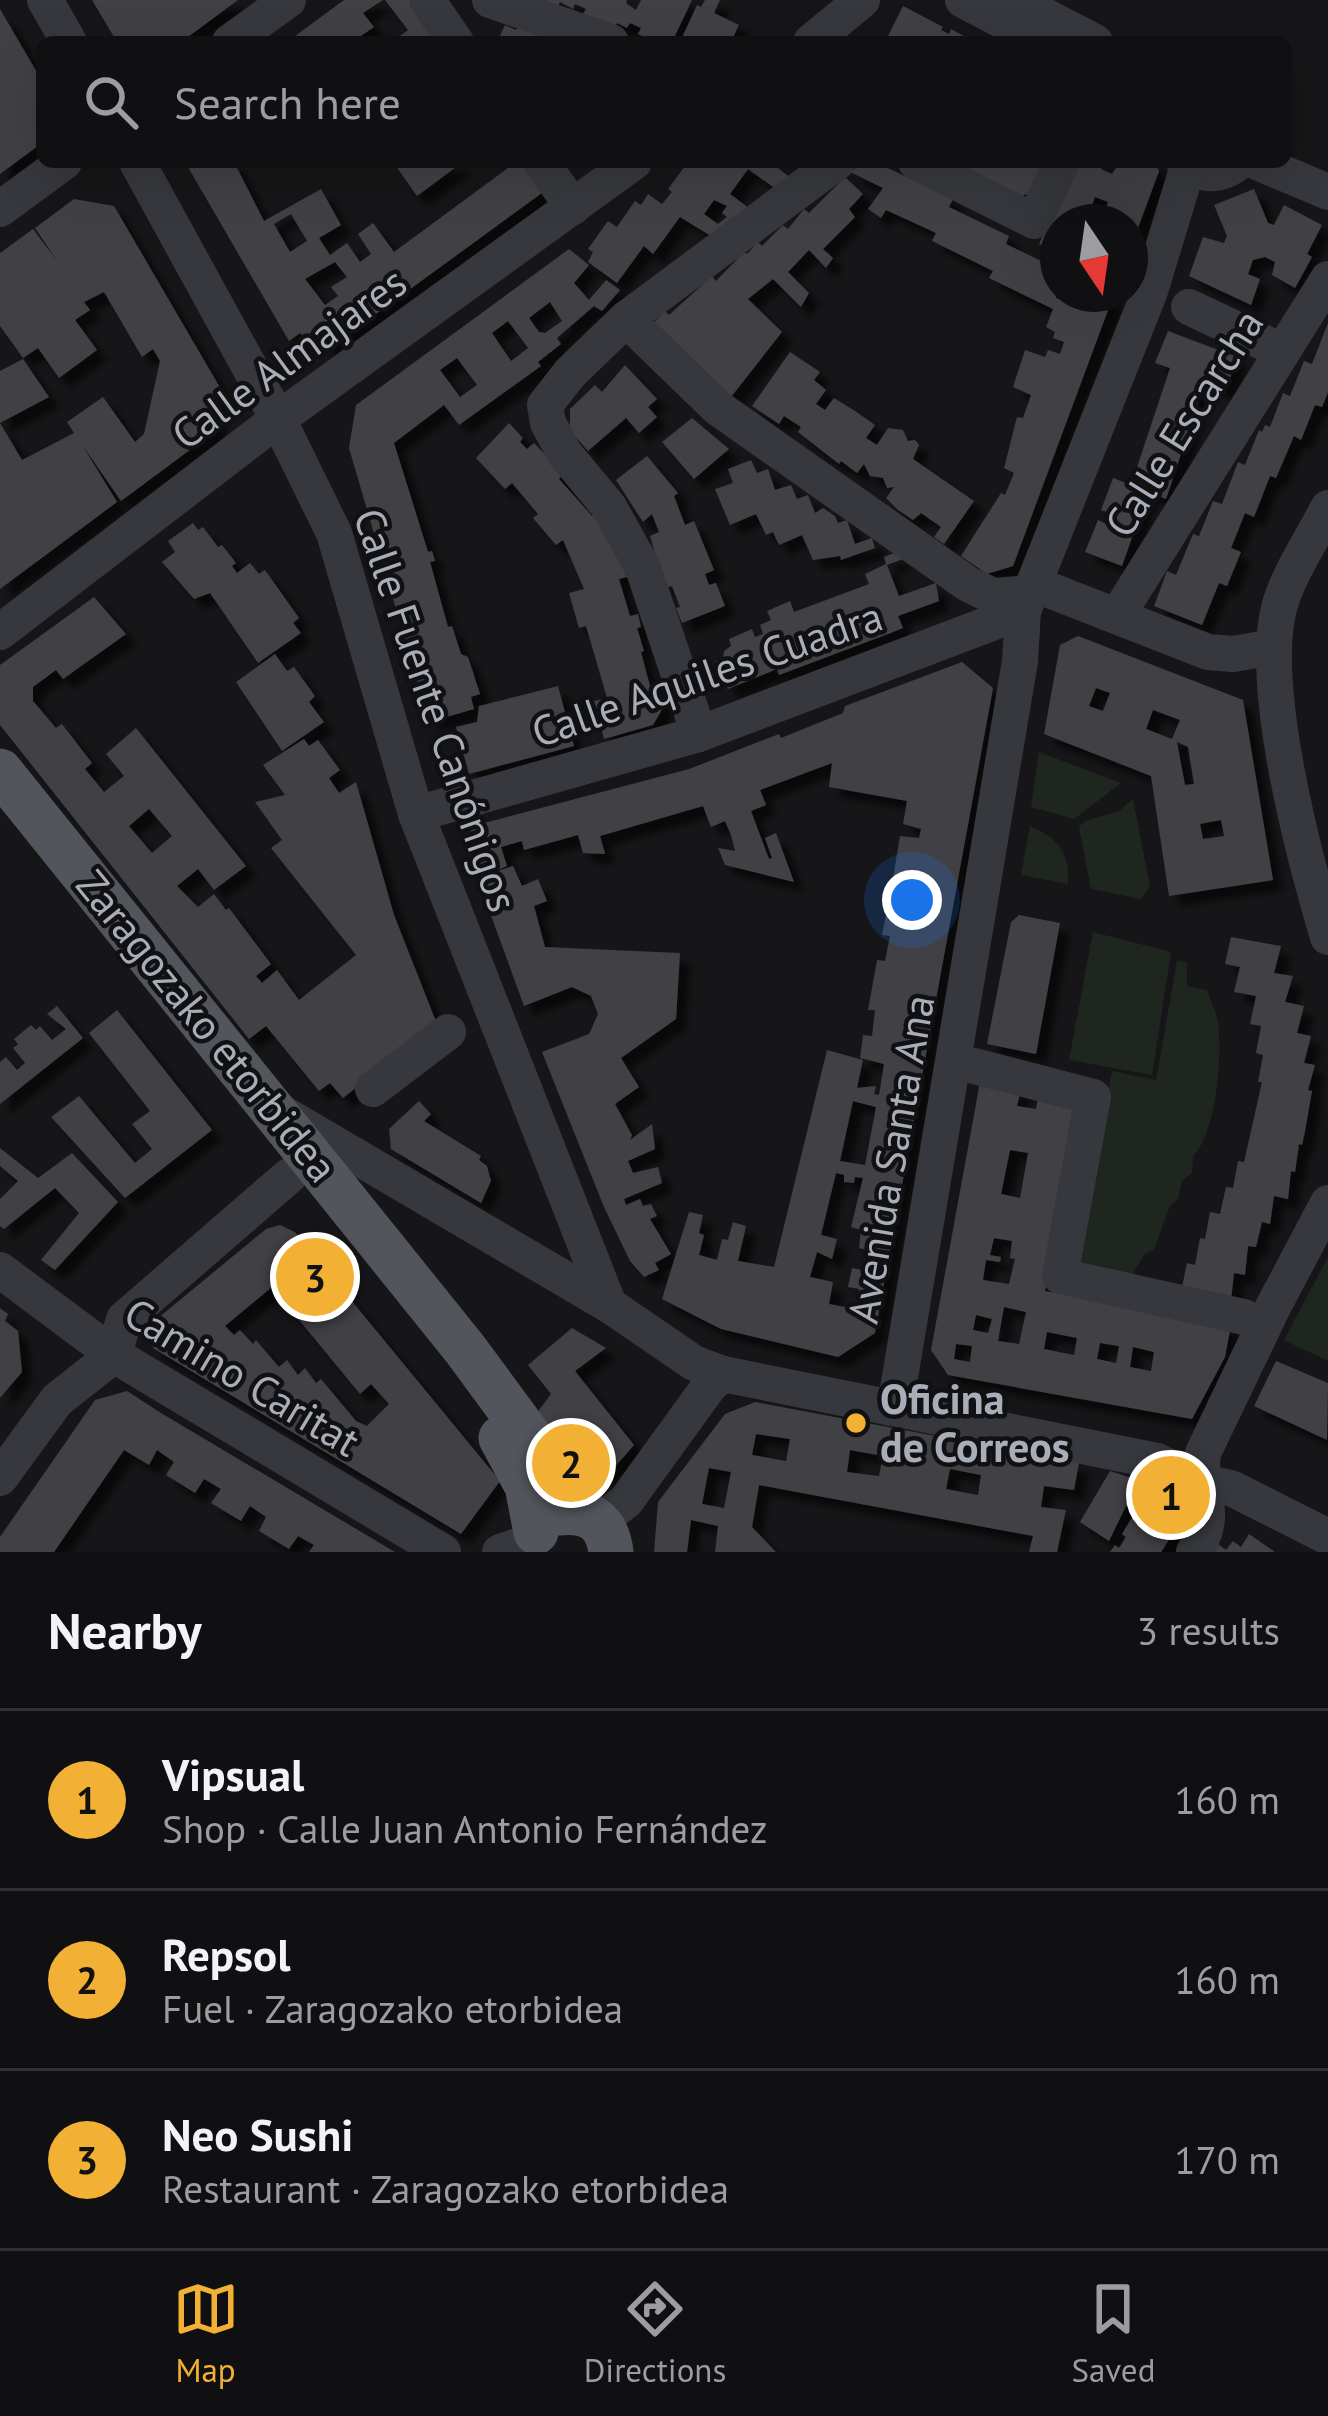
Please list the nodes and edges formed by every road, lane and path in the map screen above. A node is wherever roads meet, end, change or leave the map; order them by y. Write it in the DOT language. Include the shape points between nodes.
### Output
graph roads {
  1 [pos="45,0"];
  2 [pos="288,0"];
  3 [pos="427,0"];
  4 [pos="490,0"];
  5 [pos="862,0"];
  6 [pos="963,0"];
  7 [pos="1014,0"];
  8 [pos="66,36"];
  9 [pos="238,36"];
  10 [pos="452,36"];
  11 [pos="594,36"];
  12 [pos="818,36"];
  13 [pos="1032,36"];
  14 [pos="1083,36"];
  15 [pos="1292,152"];
  16 [pos="56,168"];
  17 [pos="140,168"];
  18 [pos="545,168"];
  19 [pos="626,168"];
  20 [pos="829,168"];
  21 [pos="928,168"];
  22 [pos="1059,168"];
  23 [pos="1185,168"];
  24 [pos="1192,168"];
  25 [pos="1229,168"];
  26 [pos="1272,168"];
  27 [pos="1328,169"];
  28 [pos="1328,191"];
  29 [pos="573,207"];
  30 [pos="0,209"];
  31 [pos="1328,279"];
  32 [pos="1189,307"];
  33 [pos="626,320"];
  34 [pos="1265,343"];
  35 [pos="278,419"];
  36 [pos="1328,508"];
  37 [pos="1029,596"];
  38 [pos="1117,616"];
  39 [pos="0,632"];
  40 [pos="1274,647"];
  41 [pos="699,734"];
  42 [pos="0,770"];
  43 [pos="0,813"];
  44 [pos="416,814"];
  45 [pos="1328,937"];
  46 [pos="448,1032"];
  47 [pos="974,1066"];
  48 [pos="373,1089"];
  49 [pos="271,1106"];
  50 [pos="289,1176"];
  51 [pos="1328,1203"];
  52 [pos="0,1270"];
  53 [pos="609,1305"];
  54 [pos="1244,1317"];
  55 [pos="114,1355"];
  56 [pos="723,1374"];
  57 [pos="891,1408"];
  58 [pos="0,1478"];
  59 [pos="1203,1483"];
  60 [pos="599,1529"];
  61 [pos="1328,1537"];
  62 [pos="525,1544"];
  63 [pos="443,1552"];
  64 [pos="1194,1552"];
  1 -- 8 [label="street"];
  2 -- 9 [label="street"];
  3 -- 10 [label="street"];
  4 -- 11 [label="street"];
  5 -- 12 [label="street"];
  6 -- 13 [label="street"];
  7 -- 14 [label="street"];
  15 -- 27 [label="street"];
  16 -- 30 [label="street"];
  17 -- 35 [label="street, Calle Fuente Canónigos"];
  18 -- 29 [label="street"];
  19 -- 29 [label="street, Calle Almajares"];
  20 -- 33 [label="street"];
  21 -- 22 [label="street" via="1034,221"];
  23 -- 37 [label="street, Avenida Santa Ana" via="1150,291"];
  24 -- 25 [label="street"];
  26 -- 28 [label="street"];
  29 -- 35 [label="street, Calle Almajares"];
  31 -- 38 [label="street, Calle Escarcha"];
  32 -- 34 [label="street"];
  33 -- 37 [label="street" via="718,408 968,584 993,596"];
  33 -- 41 [label="street" via="545,405 548,423 643,568"];
  35 -- 39 [label="street, Calle Almajares"];
  35 -- 44 [label="street, Calle Fuente Canónigos" via="334,532"];
  36 -- 40 [label="street" via="1280,604"];
  37 -- 38 [label="street"];
  37 -- 41 [label="street, Calle Aquiles Cuadra"];
  37 -- 57 [label="street, Avenida Santa Ana"];
  38 -- 40 [label="street" via="1208,652"];
  40 -- 45 [label="street" via="1276,697"];
  41 -- 44 [label="street, Calle Aquiles Cuadra"];
  42 -- 49 [label="main road, Zaragozako etorbidea"];
  43 -- 50 [label="main road, Zaragozako etorbidea"];
  44 -- 53 [label="street, Calle Fuente Canónigos"];
  46 -- 48 [label="street"];
  47 -- 54 [label="street" via="1093,1097 1060,1276"];
  49 -- 53 [label="street"];
  49 -- 60 [label="main road, Zaragozako etorbidea"];
  50 -- 55 [label="street" via="124,1319"];
  50 -- 62 [label="main road, Zaragozako etorbidea" via="497,1431 527,1486"];
  51 -- 59 [label="street" via="1203,1454"];
  52 -- 55 [label="street, Camino Caritat"];
  53 -- 56 [label="street"];
  55 -- 58 [label="street" via="57,1400"];
  55 -- 63 [label="street, Camino Caritat"];
  56 -- 57 [label="street"];
  56 -- 60 [label="street"];
  57 -- 59 [label="street" via="1124,1452"];
  59 -- 61 [label="street" via="1231,1488"];
  59 -- 64 [label="street" via="1209,1519"];
  60 -- 62 [label="main road" via="558,1513"];
}
